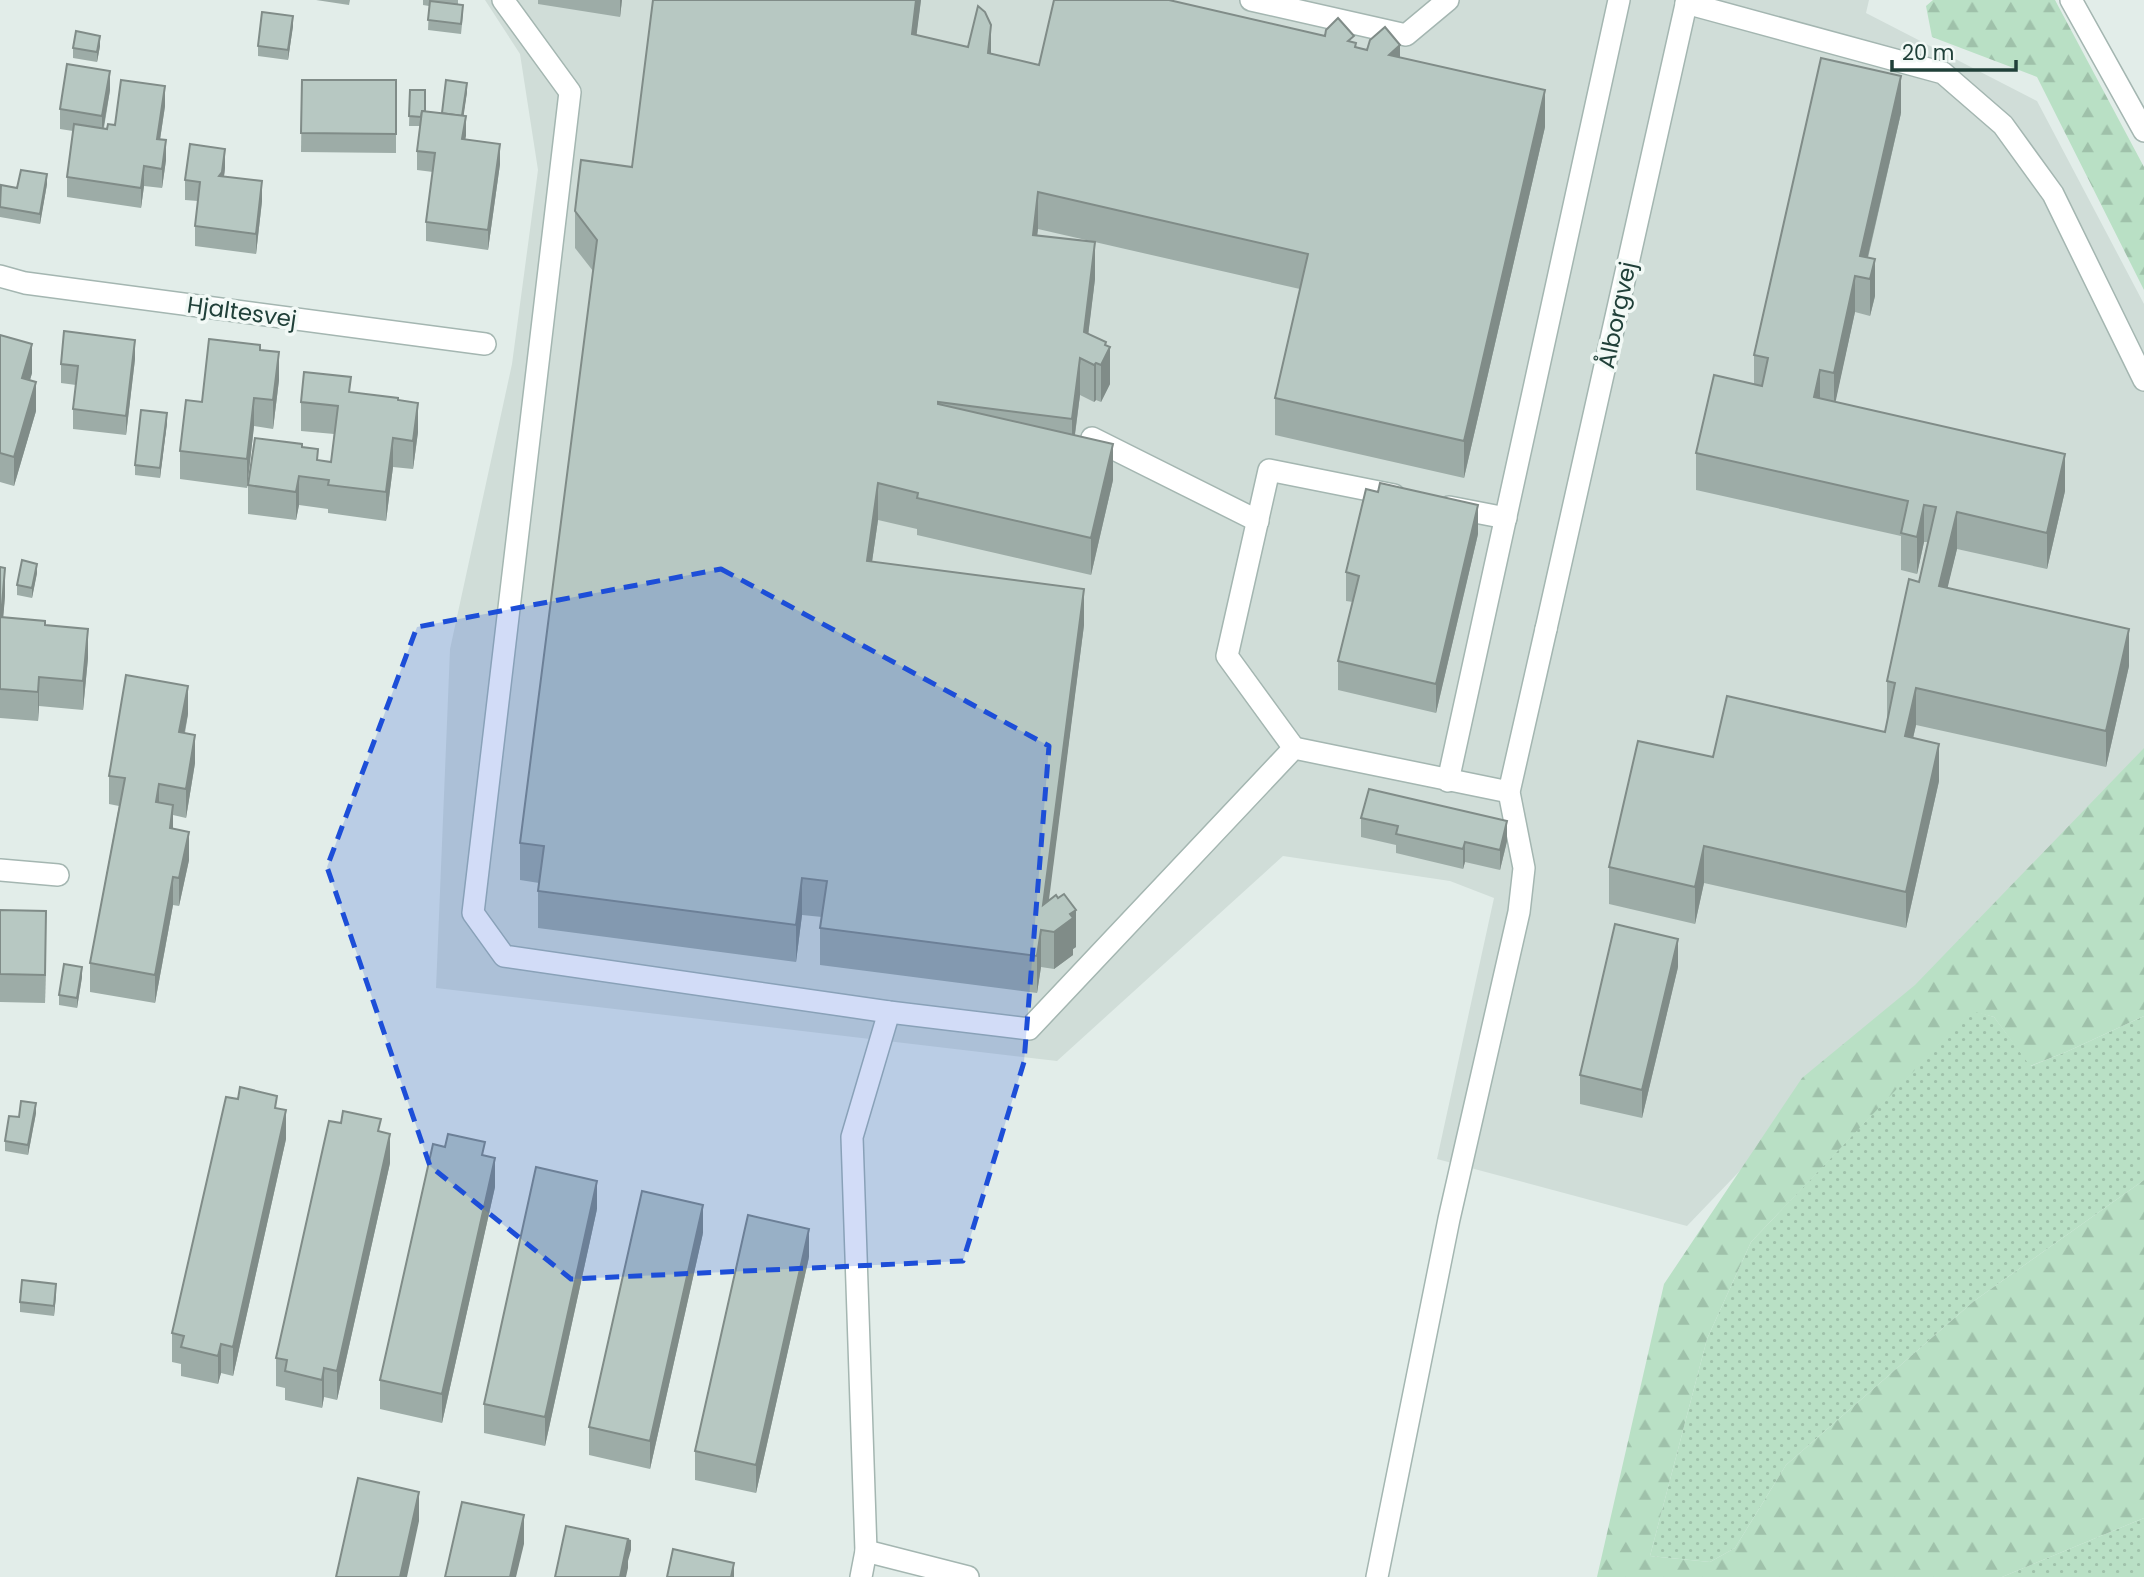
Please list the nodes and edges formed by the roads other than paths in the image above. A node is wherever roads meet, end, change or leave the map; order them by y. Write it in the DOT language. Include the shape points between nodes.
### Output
graph roads {
  1 [pos="503,0"];
  2 [pos="1251,0"];
  3 [pos="1448,0"];
  4 [pos="1619,0"];
  5 [pos="2071,0"];
  6 [pos="1686,2"];
  7 [pos="2144,131"];
  8 [pos="0,276"];
  9 [pos="485,344"];
  10 [pos="2144,380"];
  11 [pos="1092,438"];
  12 [pos="1506,518"];
  13 [pos="1258,521"];
  14 [pos="1294,748"];
  15 [pos="1448,781"];
  16 [pos="1509,792"];
  17 [pos="0,870"];
  18 [pos="58,875"];
  19 [pos="889,1012"];
  20 [pos="866,1551"];
  21 [pos="861,1577"];
  22 [pos="968,1577"];
  23 [pos="1377,1577"];
  1 -- 19 [label="street" via="570,92 473,913 504,956"];
  2 -- 3 [label="street" via="1406,35"];
  4 -- 12 [label="street"];
  5 -- 7 [label="street"];
  6 -- 10 [label="street" via="1943,73 2003,125 2053,194"];
  6 -- 16 [label="street, Ålborgvej"];
  8 -- 9 [label="street, Hjaltesvej" via="38,285"];
  11 -- 13 [label="street"];
  12 -- 13 [label="street" via="1269,470"];
  12 -- 15 [label="street"];
  13 -- 14 [label="street" via="1227,656"];
  14 -- 15 [label="street"];
  14 -- 19 [label="street" via="1029,1029"];
  15 -- 16 [label="street"];
  16 -- 23 [label="street" via="1524,868 1520,912 1449,1219"];
  17 -- 18 [label="street"];
  19 -- 20 [label="street" via="852,1137"];
  20 -- 21 [label="street"];
  20 -- 22 [label="street"];
}
